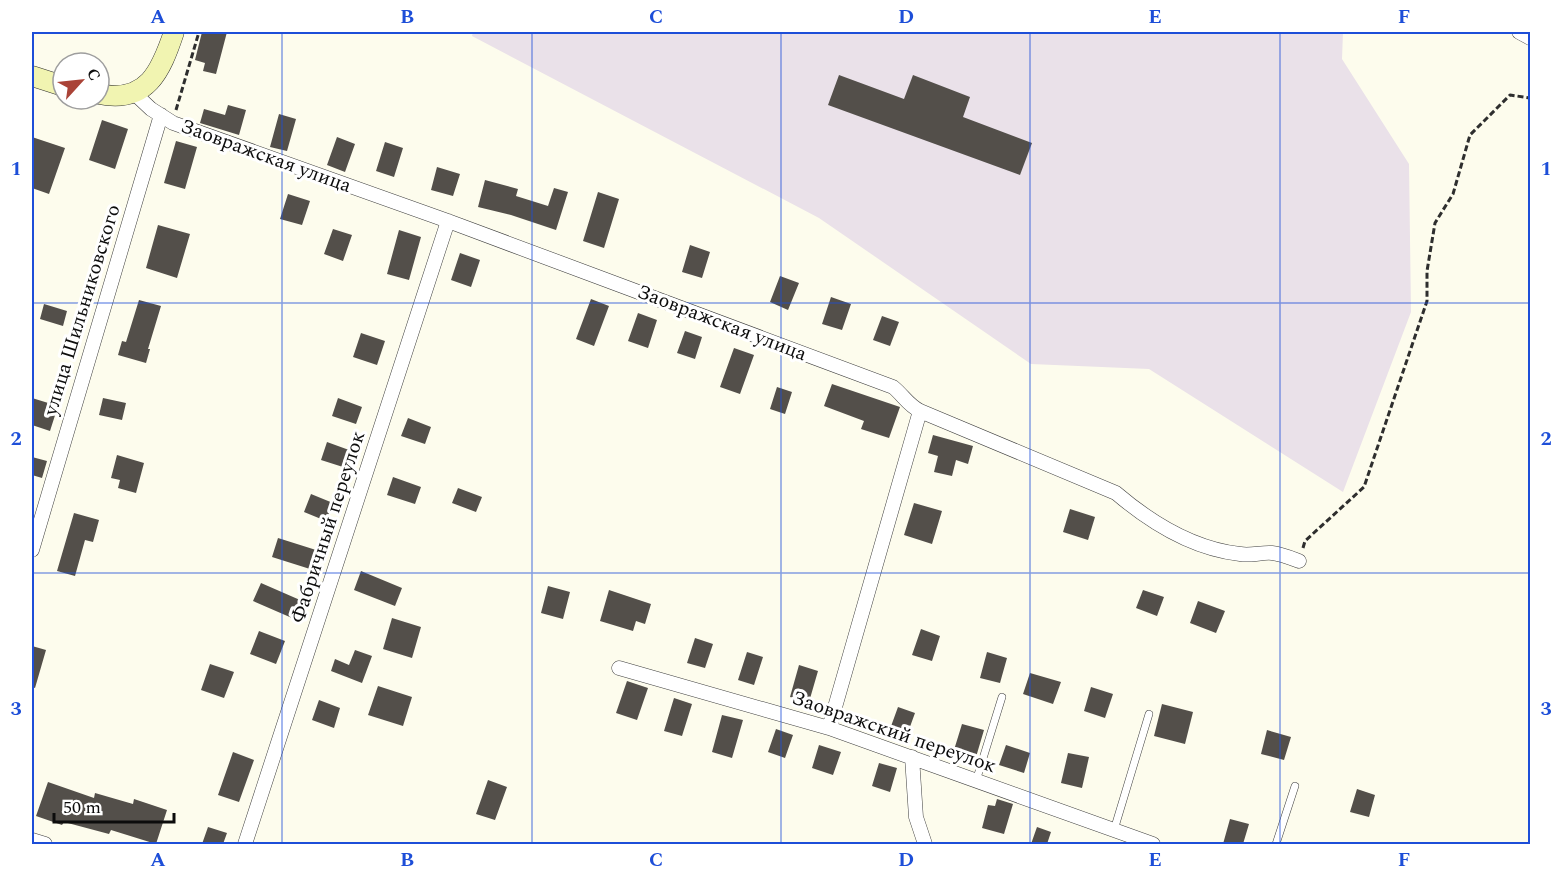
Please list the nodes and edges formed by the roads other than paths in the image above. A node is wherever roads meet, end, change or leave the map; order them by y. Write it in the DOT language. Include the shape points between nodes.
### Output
graph roads {
  1 [pos="174,32"];
  2 [pos="1519,32"];
  3 [pos="1530,38"];
  4 [pos="32,76"];
  5 [pos="51,82"];
  6 [pos="135,94"];
  7 [pos="111,96"];
  8 [pos="167,119"];
  9 [pos="448,221"];
  10 [pos="920,411"];
  11 [pos="35,524"];
  12 [pos="32,550"];
  13 [pos="1299,561"];
  14 [pos="619,668"];
  15 [pos="1002,697"];
  16 [pos="1149,714"];
  17 [pos="829,728"];
  18 [pos="912,757"];
  19 [pos="976,781"];
  20 [pos="1294,786"];
  21 [pos="1114,830"];
  22 [pos="32,840"];
  23 [pos="45,844"];
  24 [pos="245,844"];
  25 [pos="925,844"];
  26 [pos="1153,844"];
  27 [pos="1276,844"];
  1 -- 6 [label="main road" via="151,81"];
  2 -- 3 [label="street"];
  4 -- 5 [label="main road"];
  6 -- 7 [label="main road"];
  6 -- 8 [label="street, Заовражская улица"];
  8 -- 9 [label="street, Заовражская улица"];
  8 -- 11 [label="street, улица Шильниковского"];
  9 -- 10 [label="street, Заовражская улица" via="893,387"];
  9 -- 24 [label="street, Фабричный переулок"];
  10 -- 13 [label="street, Заовражская улица" via="1116,493 1139,512 1208,548 1241,555 1275,553"];
  10 -- 17 [label="street"];
  11 -- 12 [label="street, улица Шильниковского"];
  14 -- 17 [label="street, Заовражский переулок"];
  15 -- 19 [label="lane"];
  16 -- 21 [label="lane"];
  17 -- 18 [label="street, Заовражский переулок"];
  18 -- 19 [label="street, Заовражский переулок"];
  18 -- 25 [label="street" via="916,817"];
  19 -- 21 [label="street, Заовражский переулок"];
  20 -- 27 [label="lane"];
  21 -- 26 [label="street, Заовражский переулок"];
  22 -- 23 [label="street"];
}
